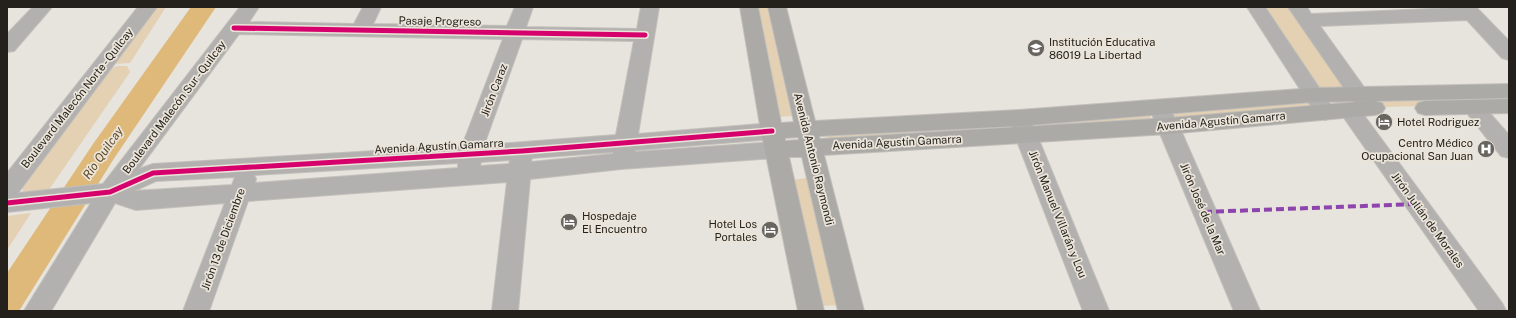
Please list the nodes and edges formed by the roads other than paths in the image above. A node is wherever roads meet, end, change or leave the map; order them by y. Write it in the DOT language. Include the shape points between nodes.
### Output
graph roads {
  1 [pos="43,7"];
  2 [pos="148,7"];
  3 [pos="250,7"];
  4 [pos="372,7"];
  5 [pos="524,7"];
  6 [pos="650,7"];
  7 [pos="749,7"];
  8 [pos="777,7"];
  9 [pos="1256,7"];
  10 [pos="1469,11"];
  11 [pos="1301,13"];
  12 [pos="234,28"];
  13 [pos="361,29"];
  14 [pos="516,32"];
  15 [pos="645,35"];
  16 [pos="7,46"];
  17 [pos="1509,53"];
  18 [pos="1509,91"];
  19 [pos="1313,95"];
  20 [pos="1359,104"];
  21 [pos="1509,106"];
  22 [pos="1473,107"];
  23 [pos="1325,112"];
  24 [pos="1164,116"];
  25 [pos="1023,126"];
  26 [pos="809,138"];
  27 [pos="774,140"];
  28 [pos="1509,150"];
  29 [pos="624,152"];
  30 [pos="521,162"];
  31 [pos="469,165"];
  32 [pos="249,168"];
  33 [pos="7,190"];
  34 [pos="241,192"];
  35 [pos="102,193"];
  36 [pos="7,203"];
  37 [pos="37,311"];
  38 [pos="196,311"];
  39 [pos="505,311"];
  40 [pos="811,311"];
  41 [pos="851,311"];
  42 [pos="1096,311"];
  43 [pos="1246,311"];
  44 [pos="1493,311"];
  1 -- 16 [label="street"];
  2 -- 33 [label="street, Boulevard Malecón Norte - Quilcay"];
  3 -- 12 [label="street, Boulevard Malecón Sur - Quilcay"];
  4 -- 13 [label="street"];
  5 -- 14 [label="street, Jirón Caraz"];
  6 -- 15 [label="street"];
  7 -- 27 [label="main road"];
  8 -- 26 [label="main road, Avenida Antonio Raymondi"];
  9 -- 19 [label="street"];
  10 -- 11 [label="street"];
  10 -- 17 [label="street"];
  11 -- 20 [label="street, Jirón Julián de Morales"];
  12 -- 13 [label="street, Pasaje Progreso"];
  12 -- 35 [label="street, Boulevard Malecón Sur - Quilcay"];
  13 -- 14 [label="street, Pasaje Progreso"];
  14 -- 15 [label="street, Pasaje Progreso"];
  14 -- 31 [label="street, Jirón Caraz"];
  15 -- 29 [label="street"];
  18 -- 20 [label="main road, Avenida Agustín Gamarra"];
  19 -- 20 [label="main road, Avenida Agustín Gamarra"];
  19 -- 23 [label="street"];
  19 -- 24 [label="main road, Avenida Agustín Gamarra"];
  20 -- 22 [label="main road, Avenida Agustín Gamarra"];
  20 -- 23 [label="main road, Avenida Agustín Gamarra"];
  20 -- 44 [label="street, Jirón Julián de Morales"];
  21 -- 22 [label="main road, Avenida Agustín Gamarra"];
  22 -- 28 [label="street"];
  23 -- 24 [label="main road, Avenida Agustín Gamarra"];
  24 -- 25 [label="main road, Avenida Agustín Gamarra"];
  24 -- 43 [label="street, Jirón José de la Mar"];
  25 -- 26 [label="main road, Avenida Agustín Gamarra"];
  25 -- 42 [label="street, Jirón Manuel Villarán y Lou"];
  26 -- 27 [label="main road, Avenida Agustín Gamarra"];
  26 -- 41 [label="main road, Avenida Antonio Raymondi"];
  27 -- 29 [label="street, Avenida Agustín Gamarra"];
  27 -- 40 [label="main road"];
  29 -- 30 [label="street, Avenida Agustín Gamarra"];
  30 -- 31 [label="street, Avenida Agustín Gamarra"];
  30 -- 39 [label="street"];
  31 -- 32 [label="street, Avenida Agustín Gamarra"];
  31 -- 34 [label="street, Avenida Agustín Gamarra"];
  32 -- 34 [label="street, Jirón 13 de Diciembre"];
  32 -- 35 [label="street, Avenida Agustín Gamarra" via="154,173"];
  34 -- 35 [label="street, Avenida Agustín Gamarra" via="136,201"];
  34 -- 38 [label="street, Jirón 13 de Diciembre"];
  35 -- 36 [label="street"];
  35 -- 37 [label="street, Boulevard Malecón Sur - Quilcay"];
}
